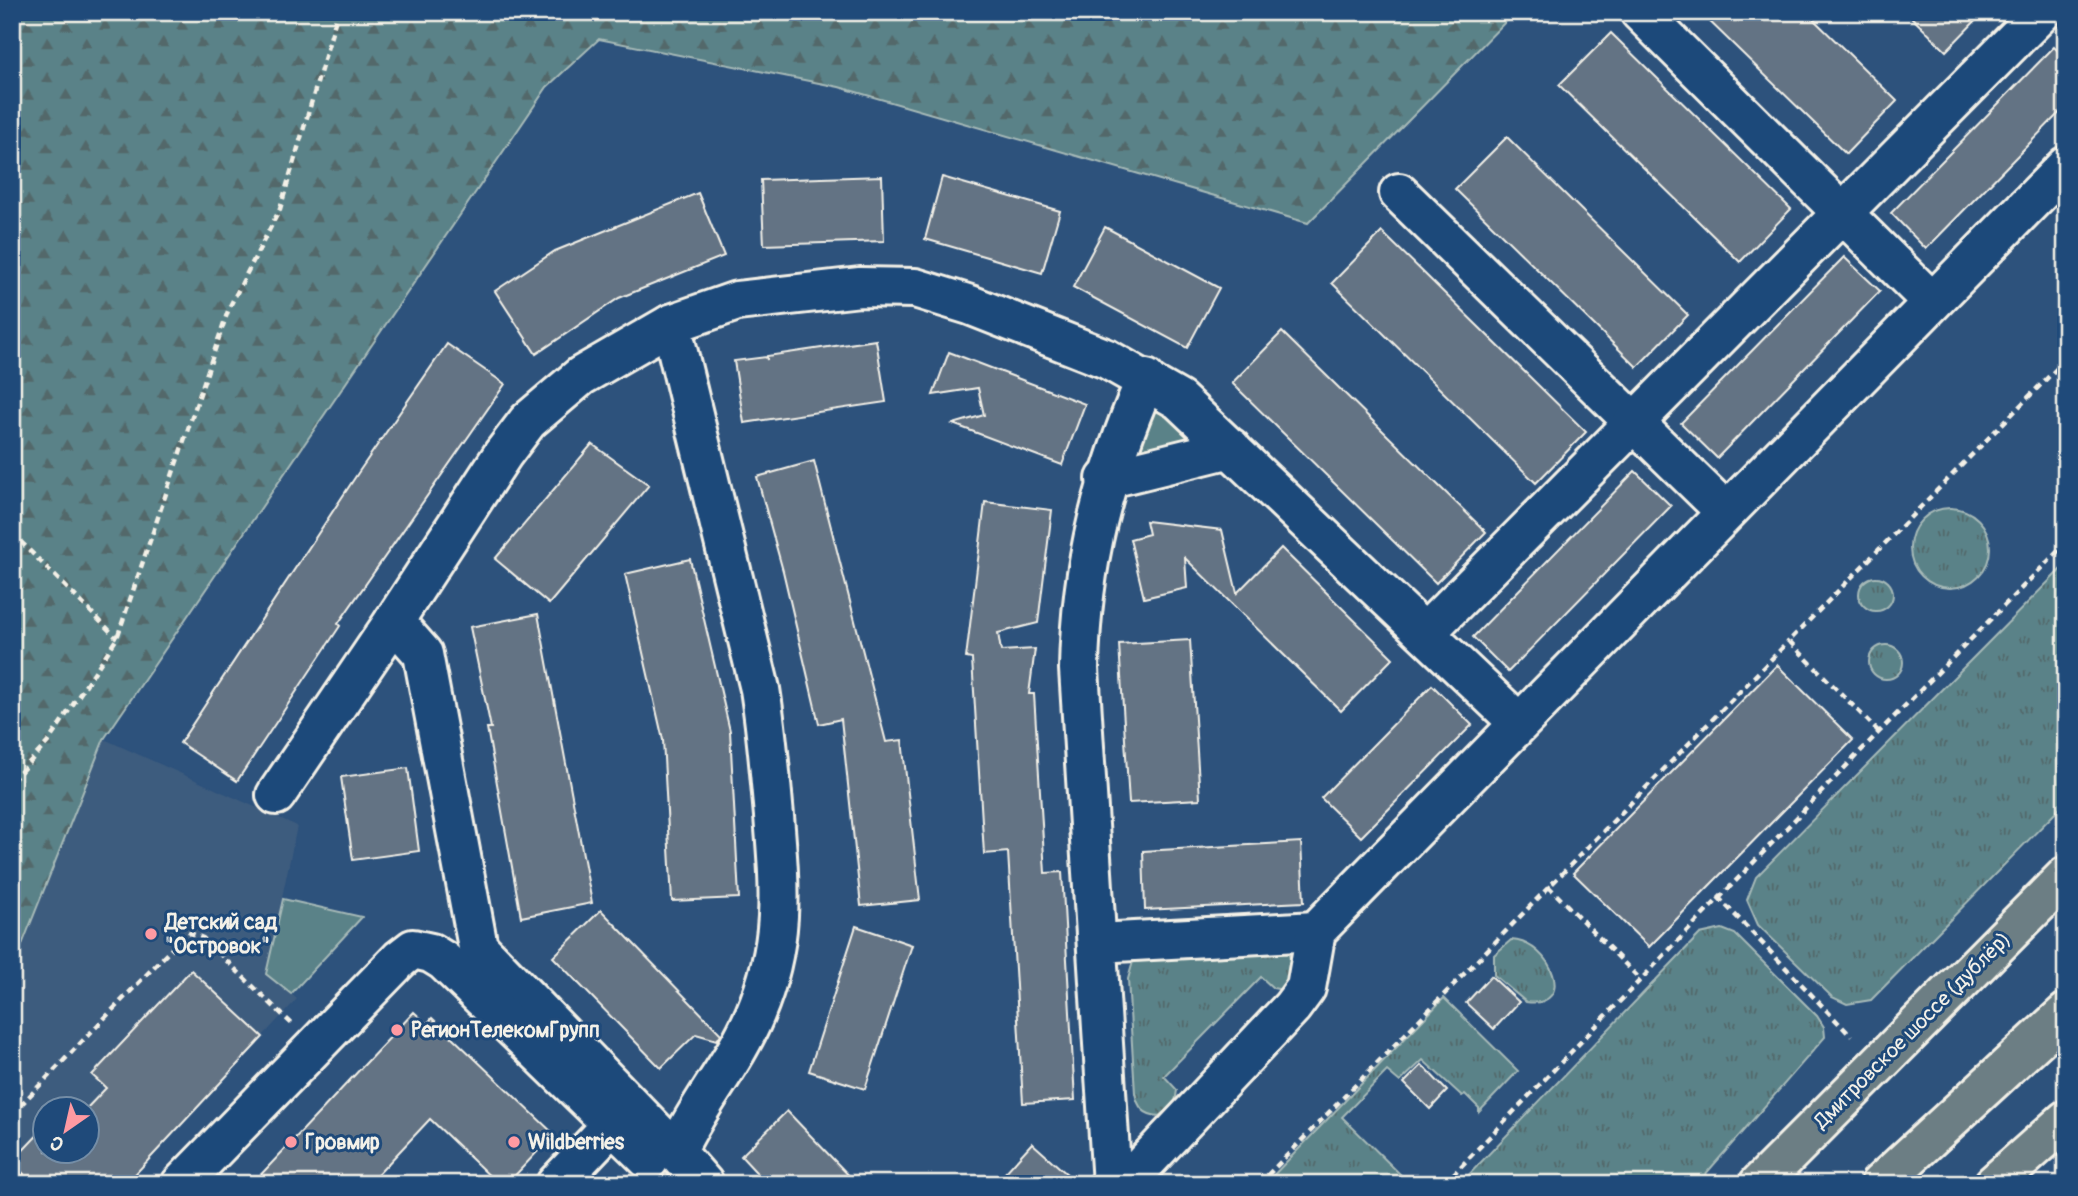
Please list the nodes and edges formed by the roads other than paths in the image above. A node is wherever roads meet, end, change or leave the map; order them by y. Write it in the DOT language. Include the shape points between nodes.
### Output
graph roads {
  1 [pos="1640,12"];
  2 [pos="2042,12"];
  3 [pos="2066,166"];
  4 [pos="1399,193"];
  5 [pos="1843,214"];
  6 [pos="1932,302"];
  7 [pos="671,324"];
  8 [pos="1146,379"];
  9 [pos="1636,425"];
  10 [pos="1231,448"];
  11 [pos="1107,479"];
  12 [pos="1726,512"];
  13 [pos="394,621"];
  14 [pos="1425,633"];
  15 [pos="1519,723"];
  16 [pos="276,795"];
  17 [pos="2066,876"];
  18 [pos="1316,931"];
  19 [pos="1098,943"];
  20 [pos="2066,1013"];
  21 [pos="2066,1120"];
  22 [pos="612,1125"];
  23 [pos="675,1168"];
  24 [pos="181,1184"];
  25 [pos="556,1184"];
  26 [pos="704,1184"];
  27 [pos="1112,1184"];
  28 [pos="1125,1184"];
  29 [pos="1759,1184"];
  30 [pos="1880,1184"];
  31 [pos="1994,1184"];
  1 -- 5 [label="lane"];
  2 -- 5 [label="lane"];
  3 -- 6 [label="lane"];
  4 -- 9 [label="lane"];
  5 -- 6 [label="lane"];
  5 -- 9 [label="lane"];
  6 -- 12 [label="lane"];
  7 -- 8 [label="lane" via="737,301 860,287 915,288 970,304"];
  7 -- 13 [label="lane" via="581,376 528,421"];
  7 -- 23 [label="lane" via="760,690 781,900 778,939 754,1017 685,1131"];
  8 -- 10 [label="lane" via="1179,400"];
  8 -- 11 [label="lane"];
  9 -- 12 [label="lane"];
  9 -- 14 [label="lane"];
  10 -- 11 [label="lane"];
  10 -- 14 [label="lane"];
  11 -- 19 [label="lane" via="1093,532 1079,669"];
  12 -- 15 [label="lane"];
  13 -- 16 [label="lane"];
  13 -- 23 [label="lane" via="423,654 478,947"];
  14 -- 15 [label="lane"];
  15 -- 18 [label="lane"];
  17 -- 29 [label="main road, Дмитровское шоссе (дублёр)"];
  18 -- 19 [label="lane"];
  18 -- 28 [label="lane" via="1306,988 1292,1007"];
  19 -- 27 [label="lane"];
  20 -- 30 [label="main road"];
  21 -- 31 [label="main road"];
  22 -- 23 [label="lane"];
  22 -- 24 [label="lane" via="444,961 413,950"];
  22 -- 25 [label="lane"];
  23 -- 26 [label="lane"];
}
